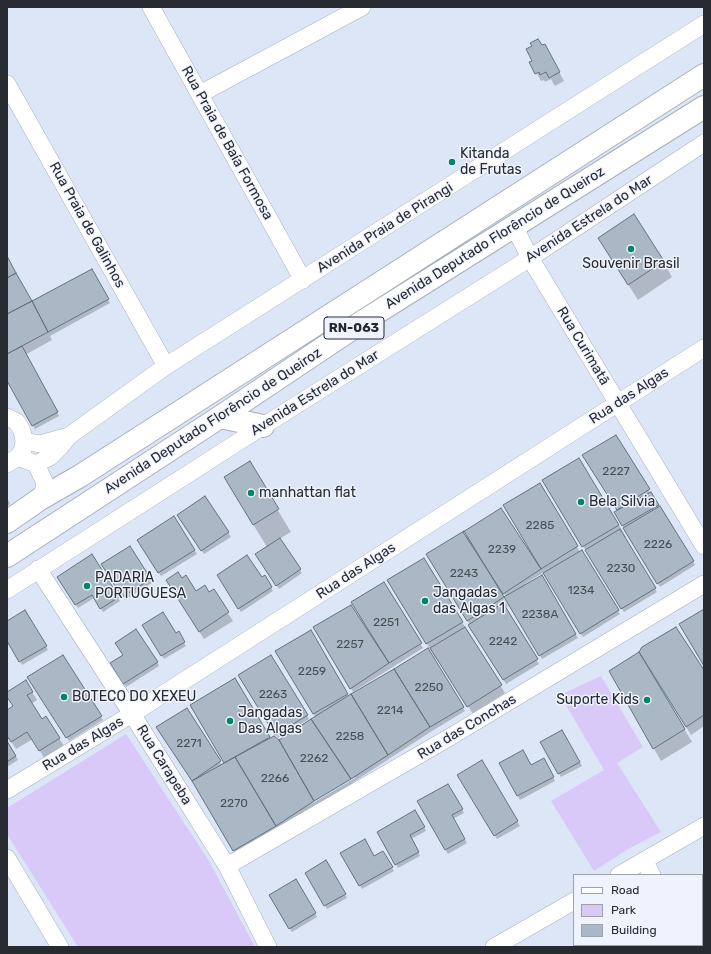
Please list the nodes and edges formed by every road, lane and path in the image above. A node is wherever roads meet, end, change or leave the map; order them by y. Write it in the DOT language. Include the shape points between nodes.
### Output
graph roads {
  1 [pos="151,7"];
  2 [pos="362,7"];
  3 [pos="704,24"];
  4 [pos="704,75"];
  5 [pos="7,84"];
  6 [pos="200,94"];
  7 [pos="704,107"];
  8 [pos="704,143"];
  9 [pos="514,226"];
  10 [pos="530,258"];
  11 [pos="303,280"];
  12 [pos="704,348"];
  13 [pos="166,366"];
  14 [pos="618,404"];
  15 [pos="7,416"];
  16 [pos="220,417"];
  17 [pos="263,426"];
  18 [pos="69,436"];
  19 [pos="24,441"];
  20 [pos="12,461"];
  21 [pos="36,464"];
  22 [pos="40,499"];
  23 [pos="7,522"];
  24 [pos="704,546"];
  25 [pos="7,556"];
  26 [pos="38,569"];
  27 [pos="704,584"];
  28 [pos="7,590"];
  29 [pos="132,714"];
  30 [pos="7,790"];
  31 [pos="704,826"];
  32 [pos="8,862"];
  33 [pos="227,866"];
  34 [pos="648,868"];
  35 [pos="623,874"];
  36 [pos="573,902"];
  37 [pos="60,947"];
  38 [pos="268,947"];
  39 [pos="494,947"];
  1 -- 6 [label="street, Rua Praia de Baía Formosa"];
  2 -- 6 [label="street"];
  3 -- 11 [label="street, Avenida Praia de Pirangi"];
  4 -- 22 [label="main road, Avenida Deputado Florêncio de Queiroz / RN-063" via="107,459"];
  5 -- 13 [label="street, Rua Praia de Galinhos"];
  6 -- 11 [label="street, Rua Praia de Baía Formosa"];
  7 -- 9 [label="main road, Avenida Deputado Florêncio de Queiroz / RN-063"];
  8 -- 10 [label="street, Avenida Estrela do Mar"];
  9 -- 10 [label="street, Rua Curimatã"];
  9 -- 16 [label="main road, Avenida Deputado Florêncio de Queiroz / RN-063" via="365,320"];
  10 -- 14 [label="street, Rua Curimatã"];
  10 -- 17 [label="street, Avenida Estrela do Mar"];
  11 -- 13 [label="street, Avenida Praia de Pirangi"];
  12 -- 14 [label="street, Rua das Algas"];
  13 -- 18 [label="street, Avenida Praia de Pirangi"];
  14 -- 24 [label="street, Rua Curimatã"];
  14 -- 29 [label="street, Rua das Algas"];
  15 -- 19 [label="street" via="17,422"];
  16 -- 17 [label="main road"];
  16 -- 25 [label="main road, Avenida Deputado Florêncio de Queiroz / RN-063"];
  17 -- 26 [label="street, Avenida Estrela do Mar"];
  18 -- 19 [label="street, Avenida Praia de Pirangi" via="40,444"];
  18 -- 21 [label="street, Avenida Praia de Pirangi" via="50,457"];
  19 -- 20 [label="street" via="23,449"];
  20 -- 21 [label="street"];
  21 -- 22 [label="street" via="45,487"];
  22 -- 23 [label="main road, Avenida Deputado Florêncio de Queiroz / RN-063"];
  26 -- 28 [label="street, Avenida Estrela do Mar"];
  26 -- 29 [label="street, Rua Carapeba"];
  27 -- 33 [label="street, Rua das Conchas" via="450,737"];
  29 -- 30 [label="street, Rua das Algas"];
  29 -- 33 [label="street, Rua Carapeba"];
  31 -- 34 [label="street"];
  32 -- 37 [label="street"];
  33 -- 38 [label="street, Rua Carapeba"];
  34 -- 35 [label="street"];
  36 -- 39 [label="street"];
}
